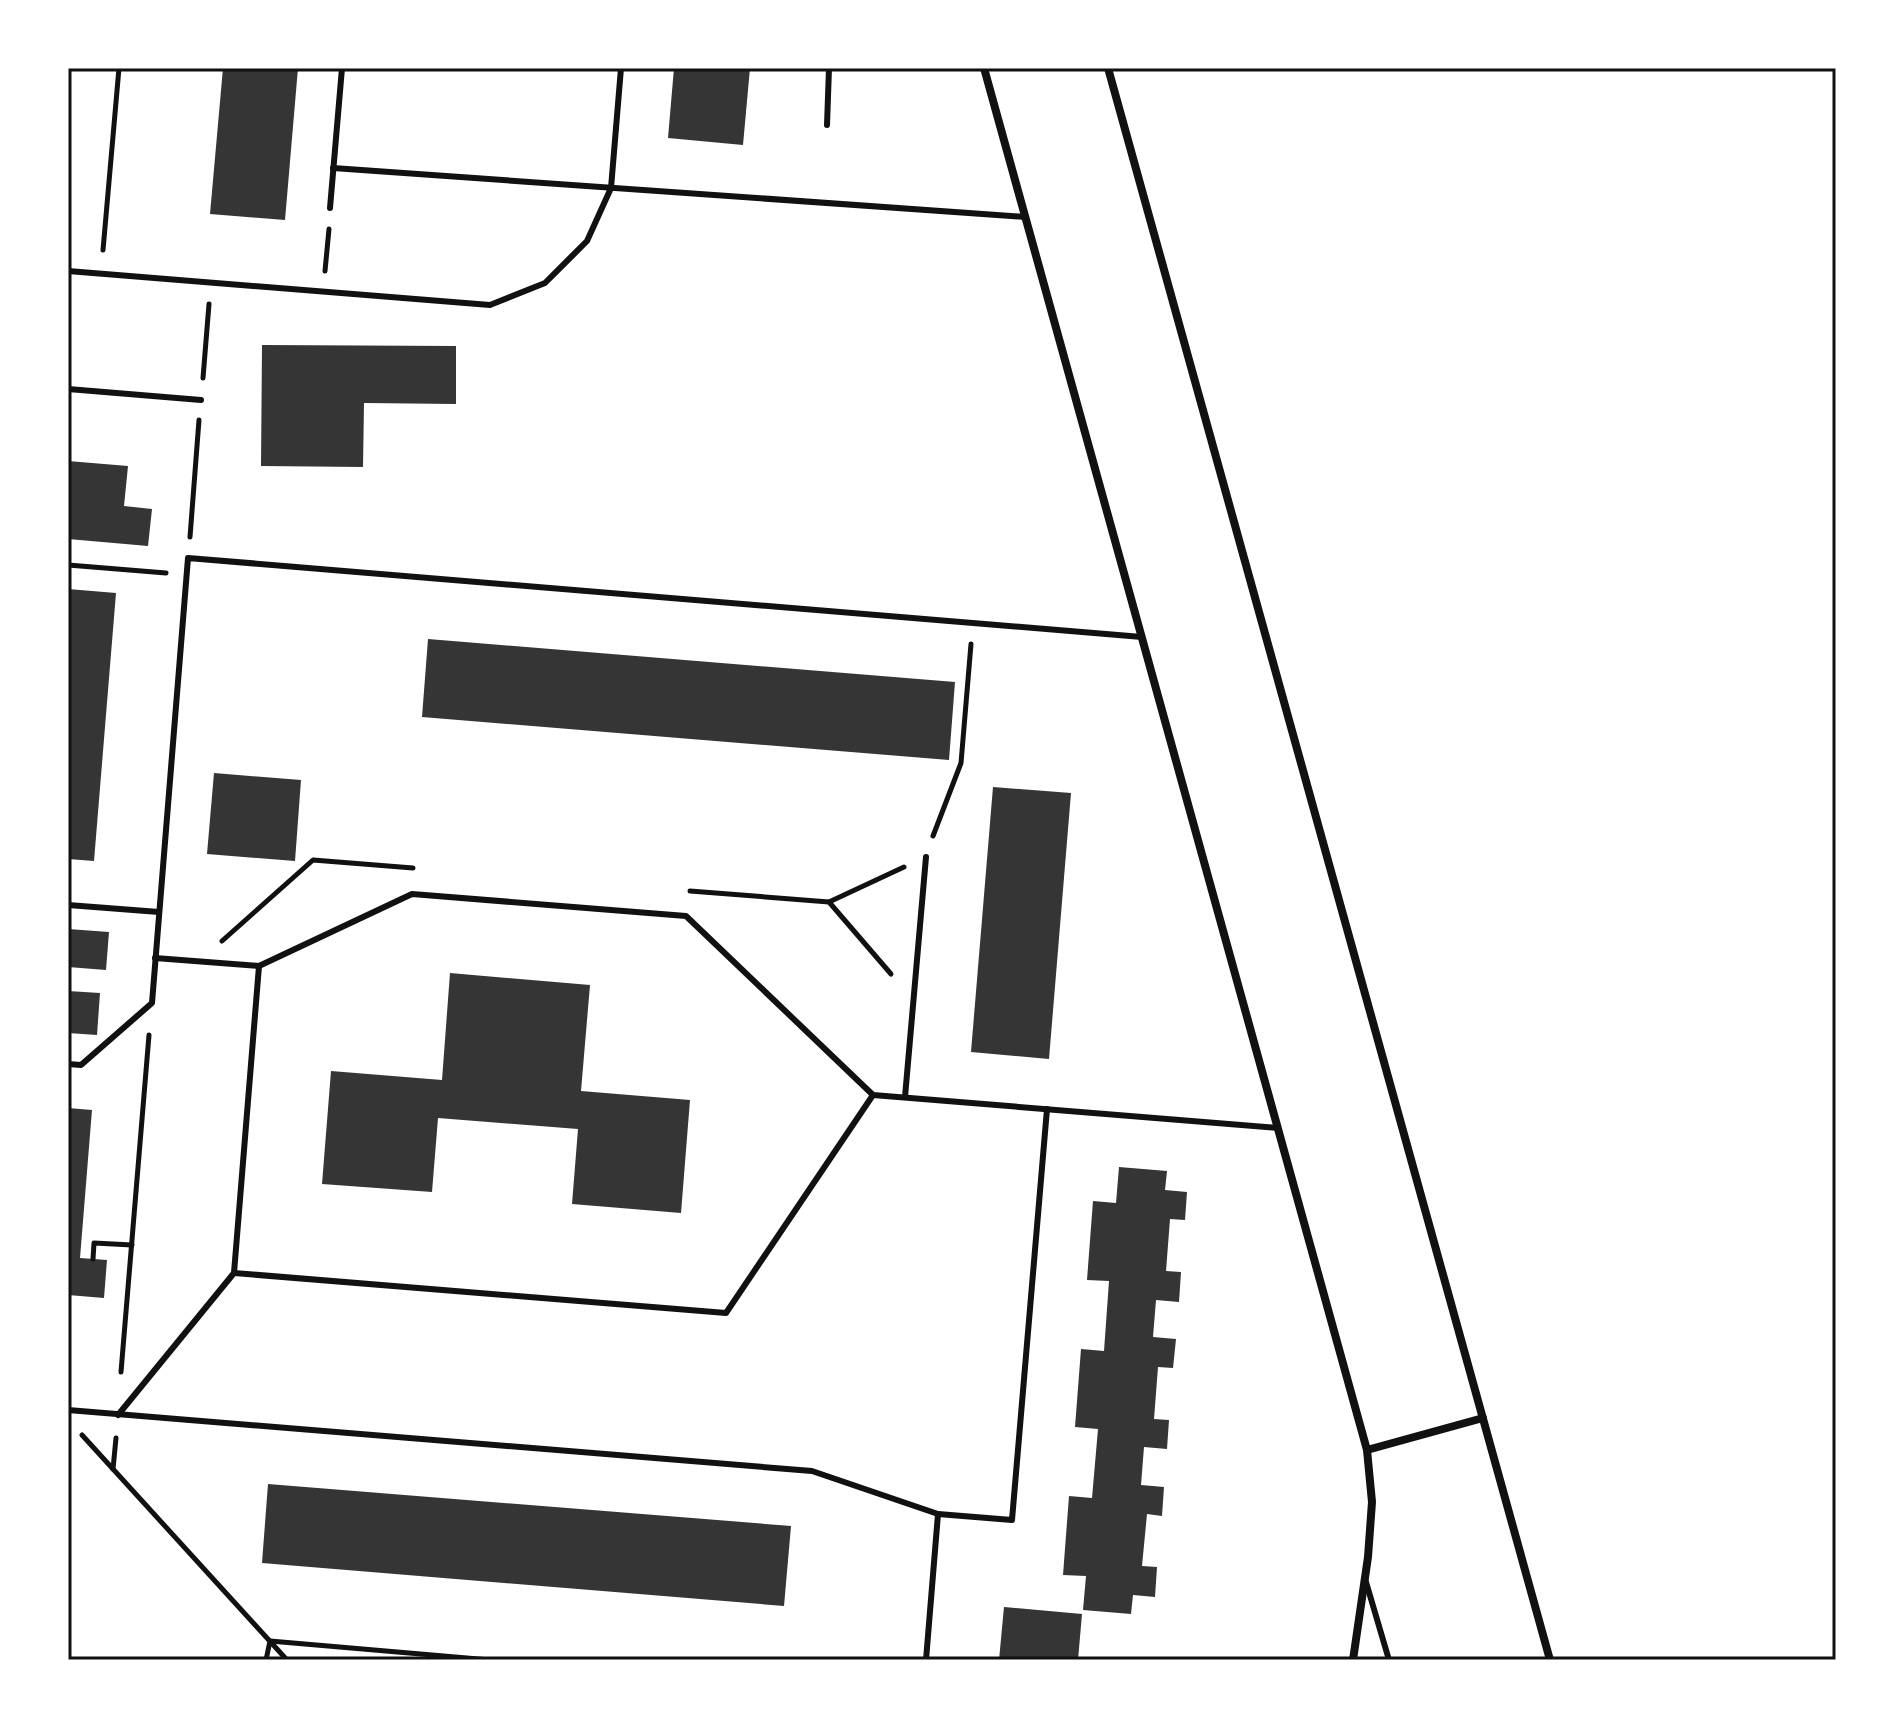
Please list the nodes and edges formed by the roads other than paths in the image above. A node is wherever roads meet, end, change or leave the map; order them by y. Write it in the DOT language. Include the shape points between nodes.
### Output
graph roads {
  1 [pos="342,68"];
  2 [pos="621,68"];
  3 [pos="829,68"];
  4 [pos="984,68"];
  5 [pos="1108,68"];
  6 [pos="827,125"];
  7 [pos="333,168"];
  8 [pos="611,188"];
  9 [pos="330,208"];
  10 [pos="1025,217"];
  11 [pos="68,271"];
  12 [pos="68,389"];
  13 [pos="201,400"];
  14 [pos="1142,637"];
  15 [pos="926,857"];
  16 [pos="68,905"];
  17 [pos="159,912"];
  18 [pos="155,958"];
  19 [pos="259,966"];
  20 [pos="68,1064"];
  21 [pos="873,1095"];
  22 [pos="905,1097"];
  23 [pos="1047,1109"];
  24 [pos="1278,1128"];
  25 [pos="234,1273"];
  26 [pos="68,1410"];
  27 [pos="118,1415"];
  28 [pos="1483,1418"];
  29 [pos="1367,1450"];
  30 [pos="938,1514"];
  31 [pos="1365,1579"];
  32 [pos="926,1660"];
  33 [pos="1353,1660"];
  34 [pos="1389,1660"];
  35 [pos="1550,1660"];
  1 -- 7 [label="lane"];
  2 -- 8 [label="lane"];
  3 -- 6 [label="lane"];
  4 -- 10 [label="street"];
  5 -- 28 [label="street"];
  7 -- 8 [label="lane"];
  7 -- 9 [label="lane"];
  8 -- 10 [label="lane"];
  8 -- 11 [label="lane" via="587,241 545,283 490,305"];
  10 -- 14 [label="street"];
  12 -- 13 [label="lane"];
  14 -- 17 [label="lane" via="188,558"];
  14 -- 24 [label="street"];
  15 -- 22 [label="lane"];
  16 -- 17 [label="lane"];
  17 -- 18 [label="lane"];
  18 -- 19 [label="lane"];
  18 -- 20 [label="lane" via="152,1003 81,1065"];
  19 -- 21 [label="lane" via="412,894 686,916"];
  19 -- 25 [label="lane"];
  21 -- 22 [label="lane"];
  21 -- 25 [label="lane" via="726,1313"];
  22 -- 23 [label="lane"];
  23 -- 24 [label="lane"];
  23 -- 30 [label="lane" via="1012,1520"];
  24 -- 29 [label="street"];
  25 -- 27 [label="lane"];
  26 -- 27 [label="lane"];
  27 -- 30 [label="lane" via="812,1471"];
  28 -- 29 [label="street"];
  28 -- 35 [label="street"];
  29 -- 31 [label="street" via="1372,1502"];
  30 -- 32 [label="lane"];
  31 -- 33 [label="street"];
  31 -- 34 [label="lane"];
}
